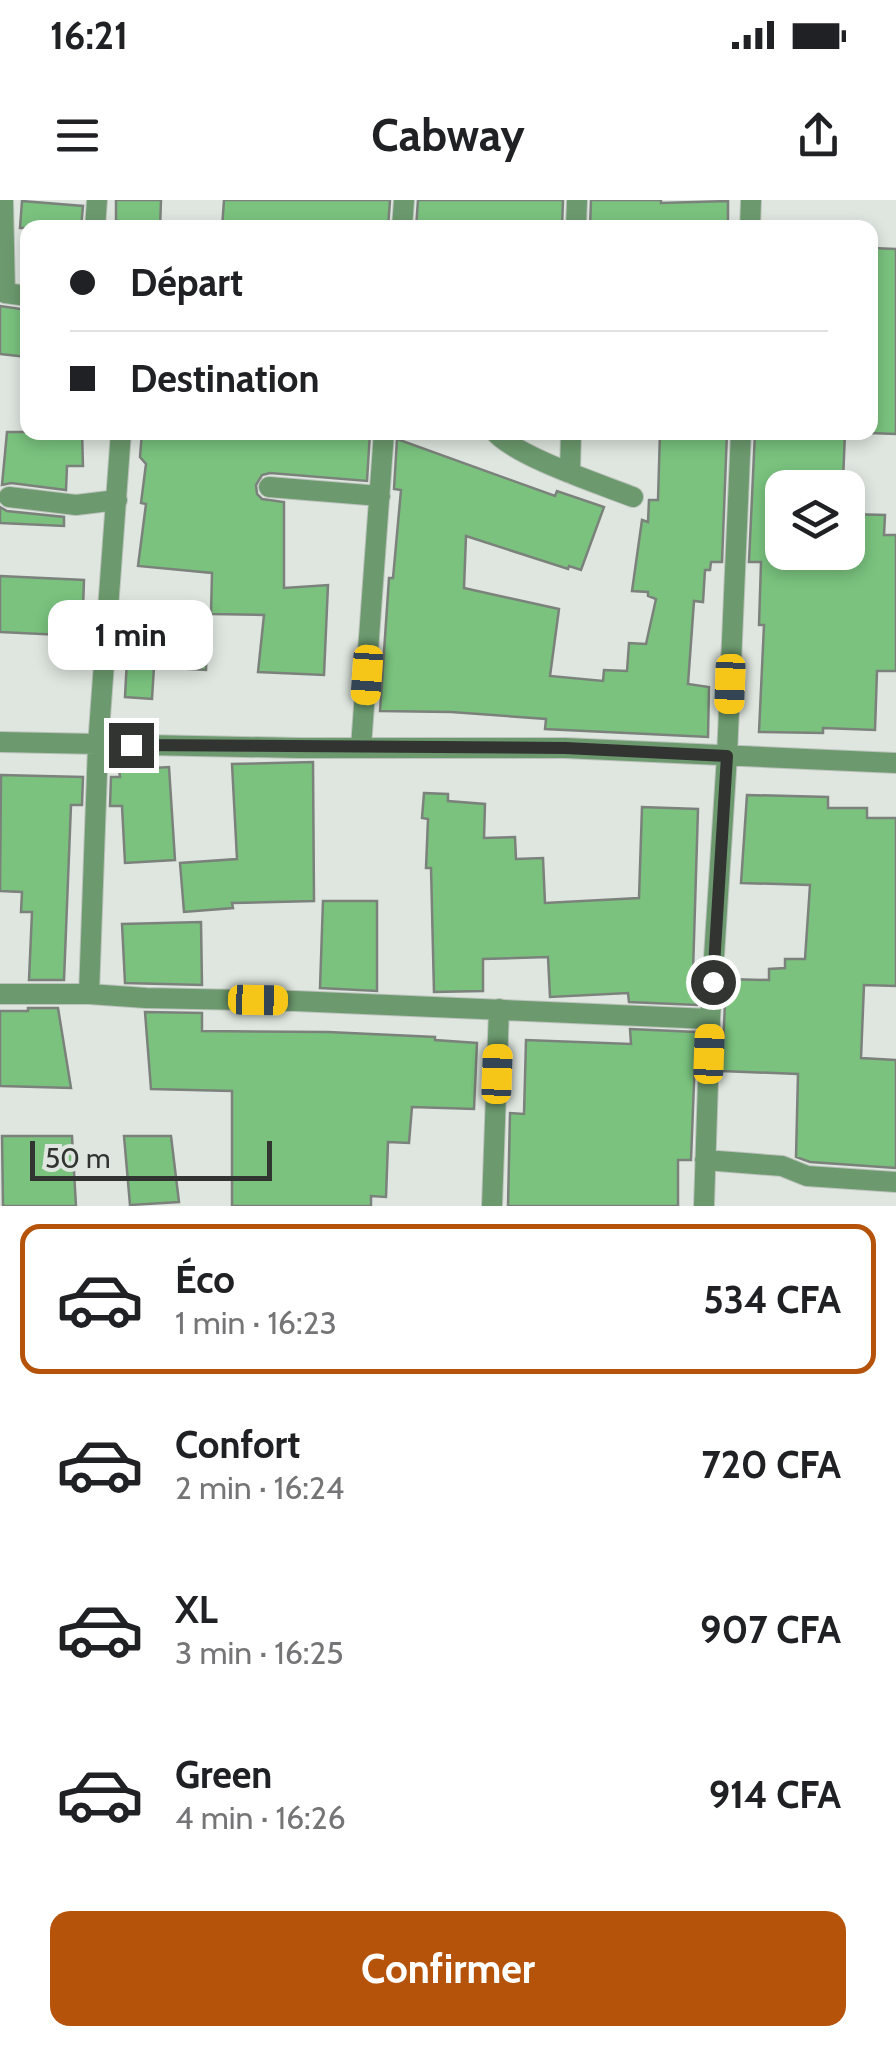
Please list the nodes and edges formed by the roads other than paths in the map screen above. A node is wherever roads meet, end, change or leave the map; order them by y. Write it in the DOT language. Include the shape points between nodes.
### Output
graph roads {
  1 [pos="4,200"];
  2 [pos="2,292"];
  3 [pos="121,440"];
  4 [pos="384,440"];
  5 [pos="505,440"];
  6 [pos="571,440"];
  7 [pos="741,440"];
  8 [pos="570,473"];
  9 [pos="269,487"];
  10 [pos="380,496"];
  11 [pos="9,497"];
  12 [pos="633,497"];
  13 [pos="117,500"];
  14 [pos="0,742"];
  15 [pos="98,745"];
  16 [pos="361,747"];
  17 [pos="727,756"];
  18 [pos="896,763"];
  19 [pos="0,994"];
  20 [pos="89,994"];
  21 [pos="499,1010"];
  22 [pos="710,1019"];
  23 [pos="705,1160"];
  24 [pos="896,1182"];
  25 [pos="492,1206"];
  26 [pos="704,1206"];
  1 -- 2 [label="street"];
  3 -- 13 [label="street"];
  4 -- 10 [label="street"];
  5 -- 8 [label="street"];
  6 -- 8 [label="street"];
  7 -- 17 [label="street"];
  8 -- 12 [label="street"];
  9 -- 10 [label="street"];
  10 -- 16 [label="street"];
  11 -- 13 [label="street" via="76,505"];
  13 -- 15 [label="street"];
  14 -- 15 [label="street"];
  15 -- 16 [label="street"];
  15 -- 20 [label="street"];
  16 -- 17 [label="street"];
  17 -- 18 [label="street"];
  17 -- 22 [label="street"];
  19 -- 20 [label="street"];
  20 -- 21 [label="street"];
  21 -- 22 [label="street"];
  21 -- 25 [label="street"];
  22 -- 23 [label="street"];
  23 -- 24 [label="street"];
  23 -- 26 [label="street"];
}
